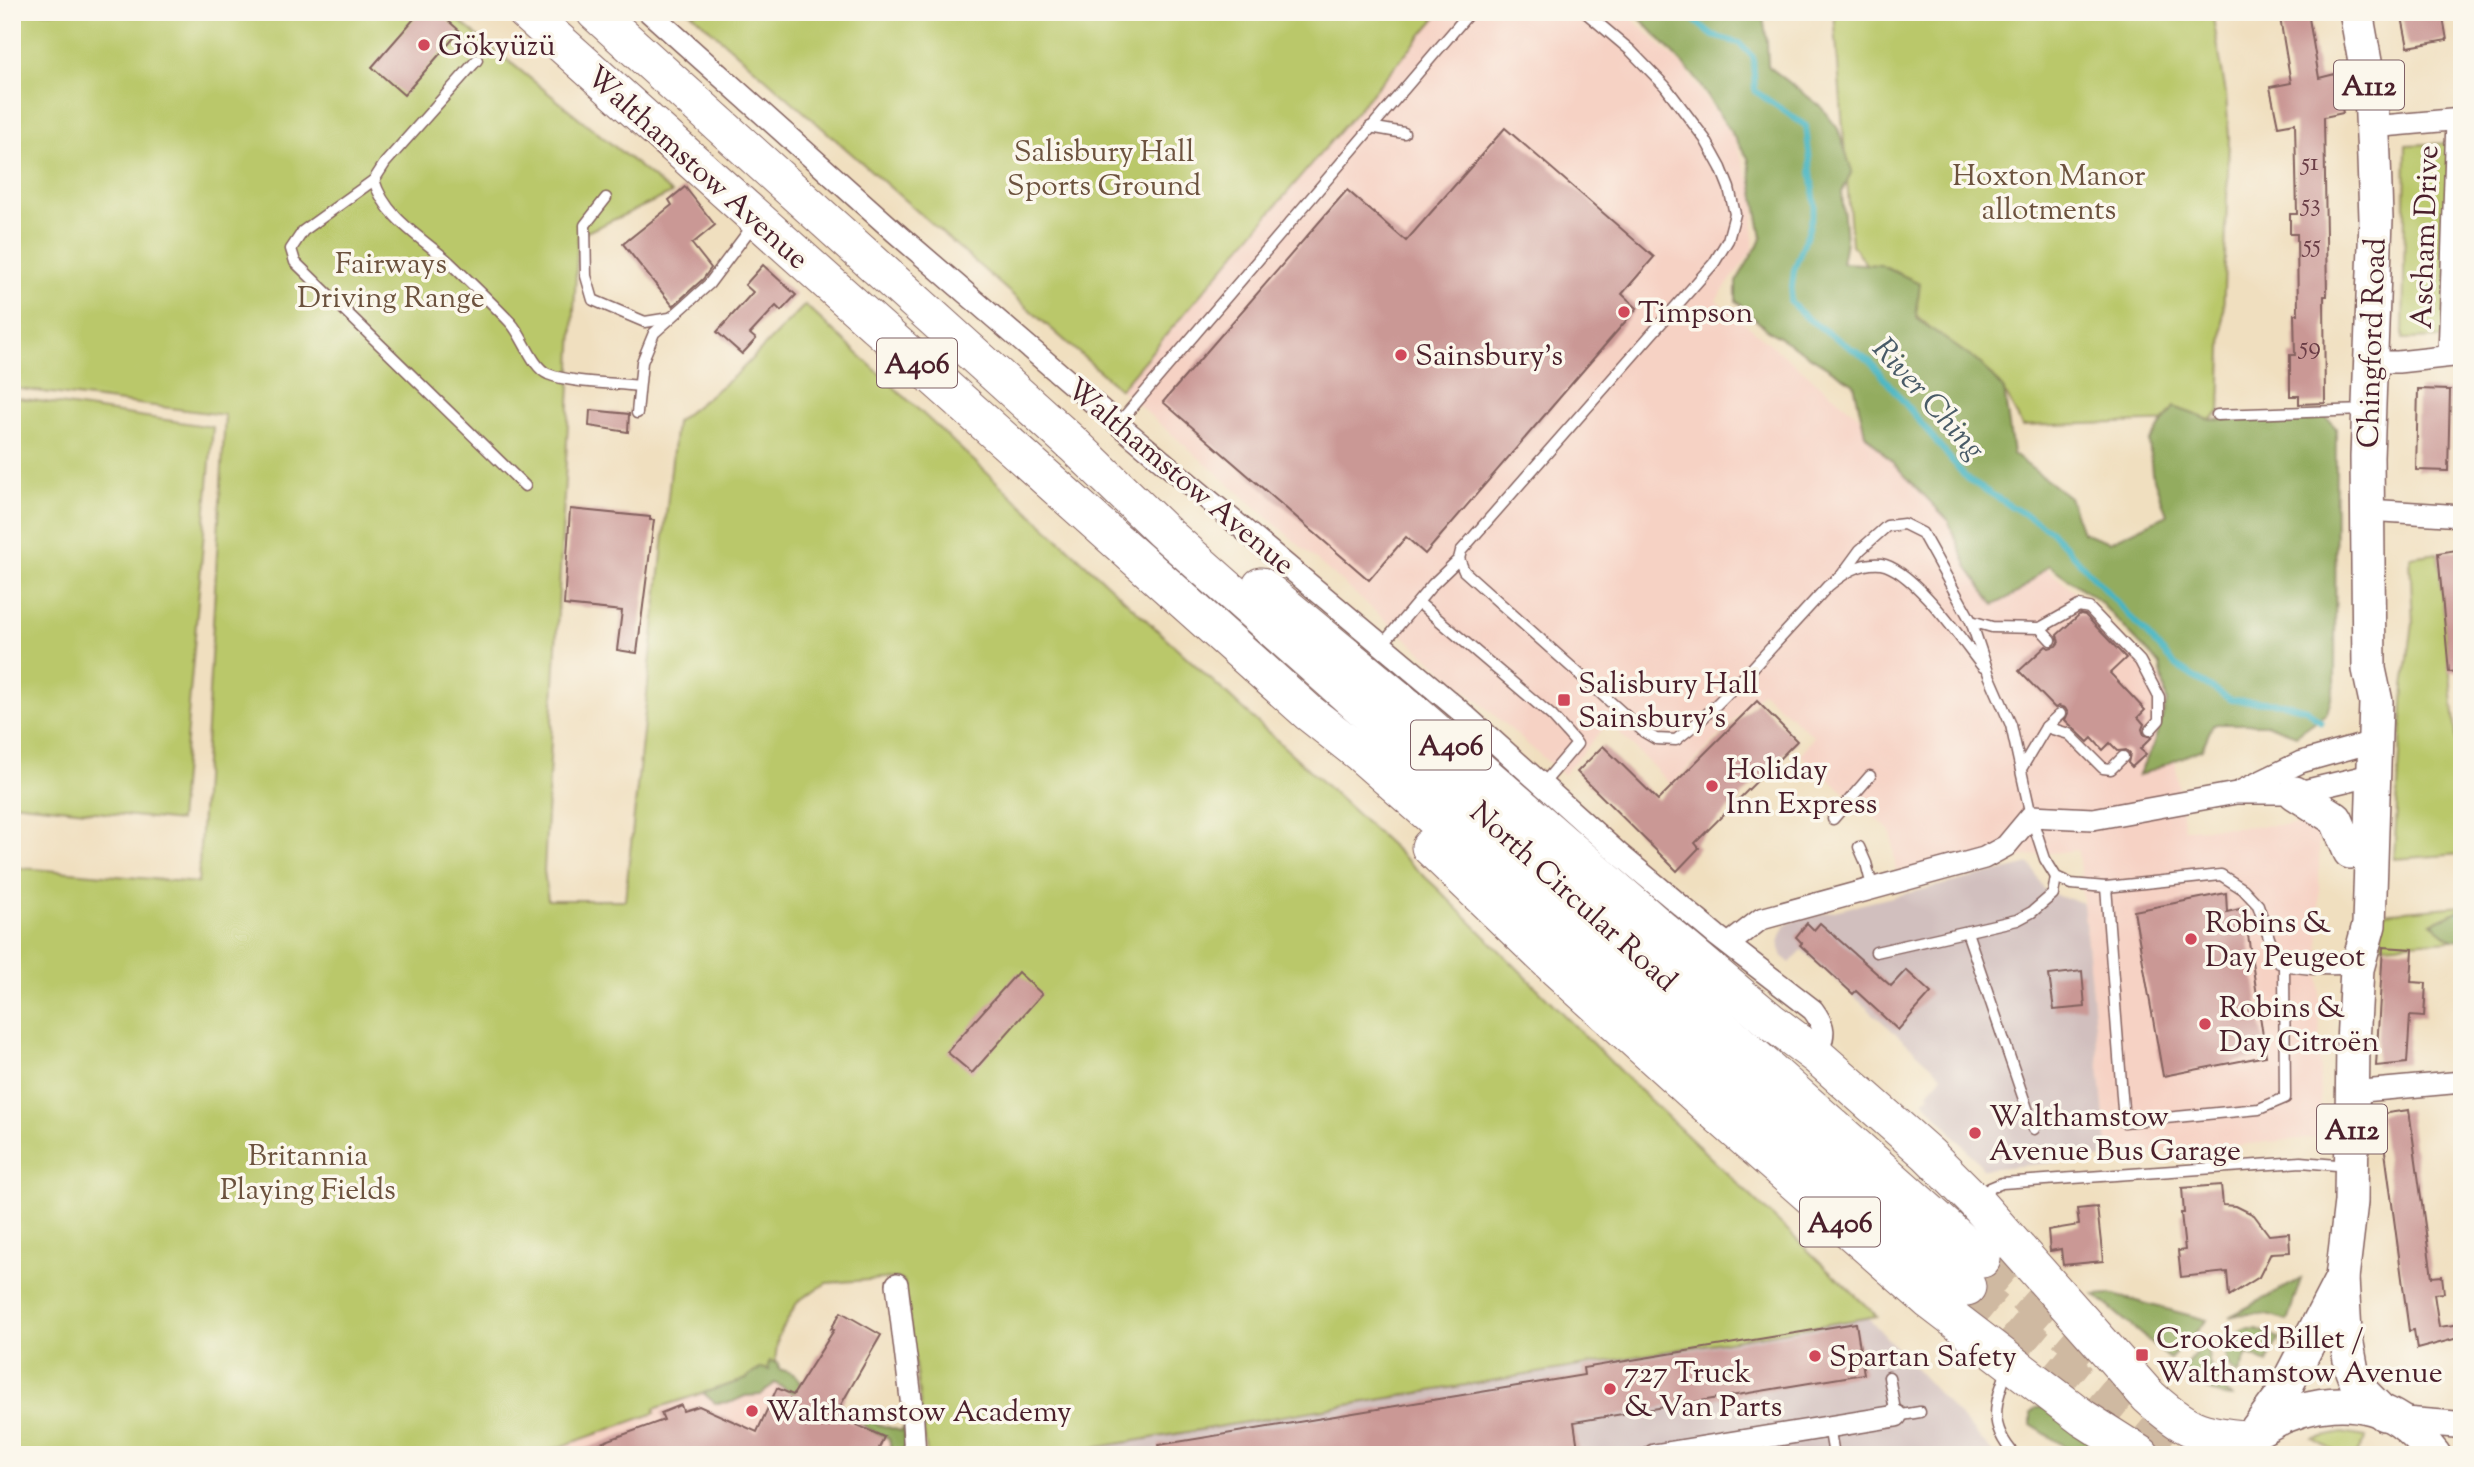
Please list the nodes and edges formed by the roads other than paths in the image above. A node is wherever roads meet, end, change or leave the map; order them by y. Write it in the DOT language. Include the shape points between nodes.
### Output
graph roads {
  1 [pos="526,12"];
  2 [pos="595,12"];
  3 [pos="649,12"];
  4 [pos="1470,12"];
  5 [pos="1585,12"];
  6 [pos="2356,12"];
  7 [pos="477,60"];
  8 [pos="2459,120"];
  9 [pos="1370,127"];
  10 [pos="2372,127"];
  11 [pos="1404,133"];
  12 [pos="373,180"];
  13 [pos="606,198"];
  14 [pos="757,220"];
  15 [pos="670,318"];
  16 [pos="2456,356"];
  17 [pos="2371,362"];
  18 [pos="639,386"];
  19 [pos="2368,410"];
  20 [pos="637,413"];
  21 [pos="2217,415"];
  22 [pos="1118,424"];
  23 [pos="1076,446"];
  24 [pos="525,486"];
  25 [pos="2368,510"];
  26 [pos="2462,516"];
  27 [pos="1458,559"];
  28 [pos="1841,576"];
  29 [pos="1419,603"];
  30 [pos="1971,621"];
  31 [pos="2040,628"];
  32 [pos="2051,640"];
  33 [pos="1382,645"];
  34 [pos="1989,675"];
  35 [pos="1309,713"];
  36 [pos="2060,714"];
  37 [pos="2046,727"];
  38 [pos="2150,730"];
  39 [pos="2123,757"];
  40 [pos="2365,760"];
  41 [pos="2021,769"];
  42 [pos="1870,776"];
  43 [pos="1543,784"];
  44 [pos="2236,793"];
  45 [pos="2295,793"];
  46 [pos="2031,816"];
  47 [pos="1833,819"];
  48 [pos="1859,847"];
  49 [pos="2350,852"];
  50 [pos="2056,877"];
  51 [pos="1872,887"];
  52 [pos="2106,887"];
  53 [pos="1966,932"];
  54 [pos="1723,940"];
  55 [pos="1876,952"];
  56 [pos="2284,965"];
  57 [pos="2357,969"];
  58 [pos="1817,1056"];
  59 [pos="2462,1082"];
  60 [pos="2352,1092"];
  61 [pos="2034,1129"];
  62 [pos="2351,1167"];
  63 [pos="1975,1200"];
  64 [pos="2342,1278"];
  65 [pos="897,1284"];
  66 [pos="2010,1364"];
  67 [pos="1889,1377"];
  68 [pos="1920,1412"];
  69 [pos="1896,1416"];
  70 [pos="2391,1417"];
  71 [pos="2083,1418"];
  72 [pos="2462,1425"];
  73 [pos="1829,1426"];
  74 [pos="2246,1442"];
  75 [pos="1744,1448"];
  76 [pos="915,1455"];
  77 [pos="1654,1455"];
  78 [pos="1834,1455"];
  79 [pos="2015,1455"];
  80 [pos="2122,1455"];
  81 [pos="2141,1455"];
  82 [pos="2434,1455"];
  1 -- 14 [label="highway, Walthamstow Avenue / A406"];
  2 -- 23 [label="highway, Walthamstow Avenue / A406"];
  3 -- 22 [label="street, Walthamstow Avenue"];
  4 -- 9 [label="lane"];
  5 -- 27 [label="lane" via="1665,86 1696,126 1721,168 1735,214 1728,240 1714,263"];
  6 -- 10 [label="main road, Chingford Road / A112" via="2371,94"];
  7 -- 12 [label="lane"];
  8 -- 10 [label="street"];
  8 -- 16 [label="street, Ascham Drive"];
  9 -- 11 [label="lane"];
  9 -- 22 [label="lane"];
  10 -- 17 [label="main road, Chingford Road / A112" via="2376,219"];
  12 -- 18 [label="lane" via="379,198 393,215 513,325 538,367 580,380"];
  12 -- 24 [label="lane" via="303,231 291,249 295,262"];
  13 -- 15 [label="lane" via="585,225 586,276 593,300 645,322"];
  14 -- 15 [label="lane" via="709,284"];
  14 -- 35 [label="highway, Walthamstow Avenue / A406"];
  15 -- 18 [label="lane" via="654,333 642,362"];
  16 -- 17 [label="street"];
  17 -- 19 [label="main road, Chingford Road / A112"];
  18 -- 20 [label="lane"];
  19 -- 21 [label="lane"];
  19 -- 25 [label="main road, Chingford Road / A112"];
  22 -- 33 [label="street, Walthamstow Avenue"];
  23 -- 35 [label="highway, North Circular Road / A406" via="1173,540 1975,1273"];
  23 -- 58 [label="highway, A406" via="1142,487 1405,705 1720,979"];
  25 -- 26 [label="street"];
  25 -- 40 [label="main road, Chingford Road / A112" via="2370,675 2360,701"];
  27 -- 28 [label="lane" via="1464,571 1644,732 1656,739 1676,740"];
  27 -- 29 [label="lane"];
  28 -- 30 [label="lane" via="1878,532 1897,523 1909,525 1931,545"];
  28 -- 34 [label="lane" via="1861,565 1894,569 1928,598"];
  29 -- 33 [label="lane"];
  29 -- 43 [label="lane" via="1552,716 1577,744"];
  30 -- 31 [label="lane" via="1992,627"];
  30 -- 34 [label="lane"];
  31 -- 32 [label="lane"];
  31 -- 38 [label="lane" via="2079,606 2090,608 2140,661 2159,697 2159,720"];
  33 -- 43 [label="street, Walthamstow Avenue"];
  34 -- 41 [label="lane" via="2011,726"];
  35 -- 66 [label="highway, A406" via="1346,764 1556,968 1920,1292"];
  36 -- 37 [label="lane"];
  37 -- 39 [label="lane" via="2069,734 2103,768 2111,769"];
  37 -- 41 [label="lane"];
  40 -- 44 [label="street" via="2301,762"];
  40 -- 45 [label="street"];
  40 -- 49 [label="main road, Chingford Road / A112"];
  40 -- 57 [label="main road, Chingford Road / A112" via="2376,883"];
  41 -- 46 [label="lane"];
  42 -- 47 [label="lane"];
  43 -- 54 [label="street, Walthamstow Avenue"];
  44 -- 45 [label="street"];
  44 -- 46 [label="street" via="2093,819"];
  45 -- 49 [label="main road" via="2336,819"];
  46 -- 50 [label="lane"];
  46 -- 51 [label="street" via="2006,846 1984,858"];
  48 -- 51 [label="lane"];
  49 -- 57 [label="main road, Chingford Road / A112" via="2349,922"];
  50 -- 52 [label="lane" via="2071,884"];
  50 -- 53 [label="lane" via="2053,894 2032,912"];
  51 -- 54 [label="street" via="1761,919"];
  52 -- 56 [label="lane" via="2221,874 2258,905 2277,962"];
  52 -- 56 [label="lane" via="2124,1122 2259,1109 2285,1098"];
  53 -- 55 [label="lane"];
  53 -- 61 [label="lane"];
  54 -- 58 [label="street, Walthamstow Avenue" via="1813,1010 1823,1023 1824,1034"];
  56 -- 57 [label="lane"];
  57 -- 60 [label="main road, Chingford Road / A112"];
  58 -- 63 [label="highway, A406"];
  59 -- 60 [label="street"];
  60 -- 62 [label="main road, Chingford Road / A112"];
  62 -- 63 [label="lane" via="2301,1162 2002,1183"];
  62 -- 64 [label="main road, Chingford Road / A112"];
  63 -- 74 [label="highway, A406" via="2170,1416 2206,1435"];
  64 -- 70 [label="main road, Chingford Road / A112" via="2352,1371 2359,1389"];
  64 -- 74 [label="main road, Chingford Road / A112" via="2280,1398"];
  65 -- 76 [label="street"];
  66 -- 71 [label="highway, A406"];
  66 -- 79 [label="lane" via="1997,1404 1996,1425"];
  67 -- 69 [label="lane"];
  68 -- 69 [label="lane"];
  69 -- 73 [label="street"];
  70 -- 72 [label="street"];
  70 -- 74 [label="main road" via="2347,1404 2315,1406 2283,1416"];
  70 -- 82 [label="main road, Chingford Road"];
  71 -- 80 [label="highway"];
  71 -- 81 [label="highway, A406"];
  73 -- 75 [label="street"];
  73 -- 78 [label="lane"];
  75 -- 77 [label="street"];
}
